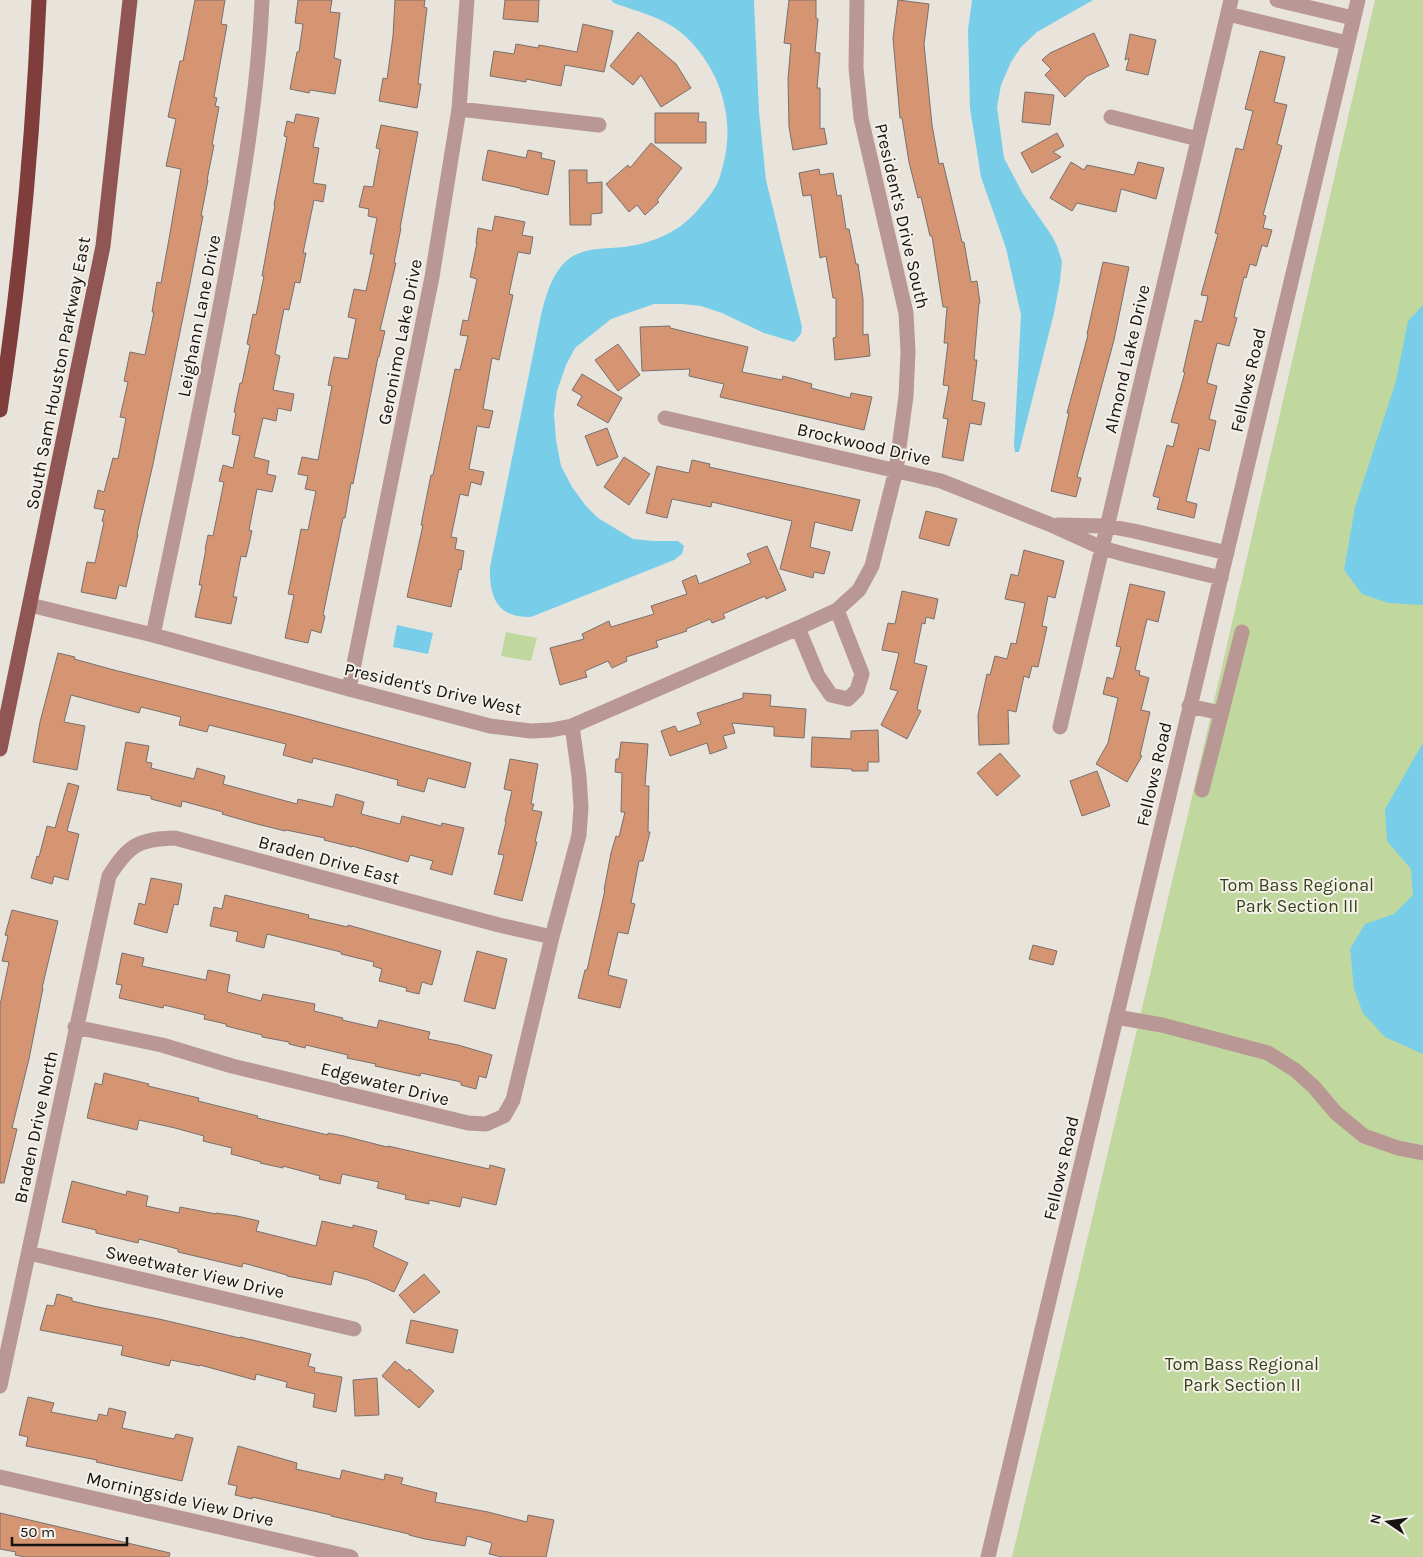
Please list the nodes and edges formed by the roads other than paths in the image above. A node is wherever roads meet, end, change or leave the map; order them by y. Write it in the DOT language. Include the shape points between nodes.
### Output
graph roads {
  1 [pos="39,0"];
  2 [pos="130,0"];
  3 [pos="262,0"];
  4 [pos="466,0"];
  5 [pos="857,0"];
  6 [pos="1277,0"];
  7 [pos="1358,0"];
  8 [pos="1230,7"];
  9 [pos="1353,18"];
  10 [pos="1348,43"];
  11 [pos="459,109"];
  12 [pos="1110,117"];
  13 [pos="599,125"];
  14 [pos="1198,139"];
  15 [pos="0,410"];
  16 [pos="665,418"];
  17 [pos="896,470"];
  18 [pos="1049,524"];
  19 [pos="1108,526"];
  20 [pos="1102,548"];
  21 [pos="1227,553"];
  22 [pos="1221,578"];
  23 [pos="30,605"];
  24 [pos="837,610"];
  25 [pos="798,628"];
  26 [pos="1242,632"];
  27 [pos="153,635"];
  28 [pos="349,689"];
  29 [pos="1189,706"];
  30 [pos="1222,713"];
  31 [pos="572,726"];
  32 [pos="1060,727"];
  33 [pos="0,749"];
  34 [pos="1202,790"];
  35 [pos="109,876"];
  36 [pos="552,937"];
  37 [pos="1116,1018"];
  38 [pos="76,1027"];
  39 [pos="1423,1153"];
  40 [pos="29,1252"];
  41 [pos="354,1329"];
  42 [pos="0,1386"];
  43 [pos="0,1477"];
  44 [pos="351,1557"];
  45 [pos="988,1557"];
  1 -- 15 [label="highway" via="27,190"];
  2 -- 23 [label="main road, South Sam Houston Parkway East" via="103,246"];
  3 -- 27 [label="street, Leighann Lane Drive" via="260,52 237,217 205,389"];
  4 -- 11 [label="street, Geronimo Lake Drive"];
  5 -- 17 [label="street, President's Drive South" via="856,68 861,118 906,313 906,396"];
  6 -- 9 [label="street"];
  7 -- 9 [label="street, Fellows Road"];
  8 -- 10 [label="street"];
  8 -- 14 [label="street, Almond Lake Drive"];
  9 -- 10 [label="street, Fellows Road"];
  10 -- 21 [label="street, Fellows Road"];
  11 -- 13 [label="street"];
  11 -- 28 [label="street, Geronimo Lake Drive" via="432,277"];
  12 -- 14 [label="street"];
  14 -- 19 [label="street, Almond Lake Drive"];
  16 -- 17 [label="street, Brockwood Drive"];
  17 -- 18 [label="street, Brockwood Drive" via="941,481"];
  17 -- 24 [label="street, President's Drive West" via="872,566 860,590"];
  18 -- 19 [label="street, Brockwood Drive"];
  18 -- 20 [label="street, Brockwood Drive"];
  19 -- 20 [label="street, Almond Lake Drive"];
  19 -- 21 [label="street, Brockwood Drive"];
  20 -- 22 [label="street, Brockwood Drive"];
  20 -- 32 [label="street, Almond Lake Drive"];
  21 -- 22 [label="street, Fellows Road"];
  22 -- 29 [label="street, Fellows Road"];
  23 -- 27 [label="street, President's Drive West"];
  23 -- 33 [label="main road, South Sam Houston Parkway East"];
  24 -- 25 [label="street, President's Drive West"];
  24 -- 25 [label="street" via="862,674 857,690 848,699 831,695 818,676"];
  25 -- 31 [label="street, President's Drive West"];
  26 -- 30 [label="street"];
  27 -- 28 [label="street, President's Drive West"];
  28 -- 31 [label="street, President's Drive West" via="490,726 531,731"];
  29 -- 30 [label="street"];
  29 -- 37 [label="street, Fellows Road"];
  30 -- 34 [label="street"];
  31 -- 36 [label="street, Edgewater Drive" via="581,807 579,835"];
  35 -- 36 [label="street, Braden Drive East" via="118,861 134,846 153,839 175,838"];
  35 -- 38 [label="street, Braden Drive North"];
  36 -- 38 [label="street, Edgewater Drive" via="513,1100 504,1116 486,1124 468,1123 232,1066 162,1045"];
  37 -- 39 [label="street" via="1162,1025 1268,1053 1295,1070 1336,1113 1364,1136"];
  37 -- 45 [label="street, Fellows Road"];
  38 -- 40 [label="street, Braden Drive North"];
  40 -- 41 [label="street, Sweetwater View Drive"];
  40 -- 42 [label="street, Braden Drive North"];
  43 -- 44 [label="street, Morningside View Drive"];
}
